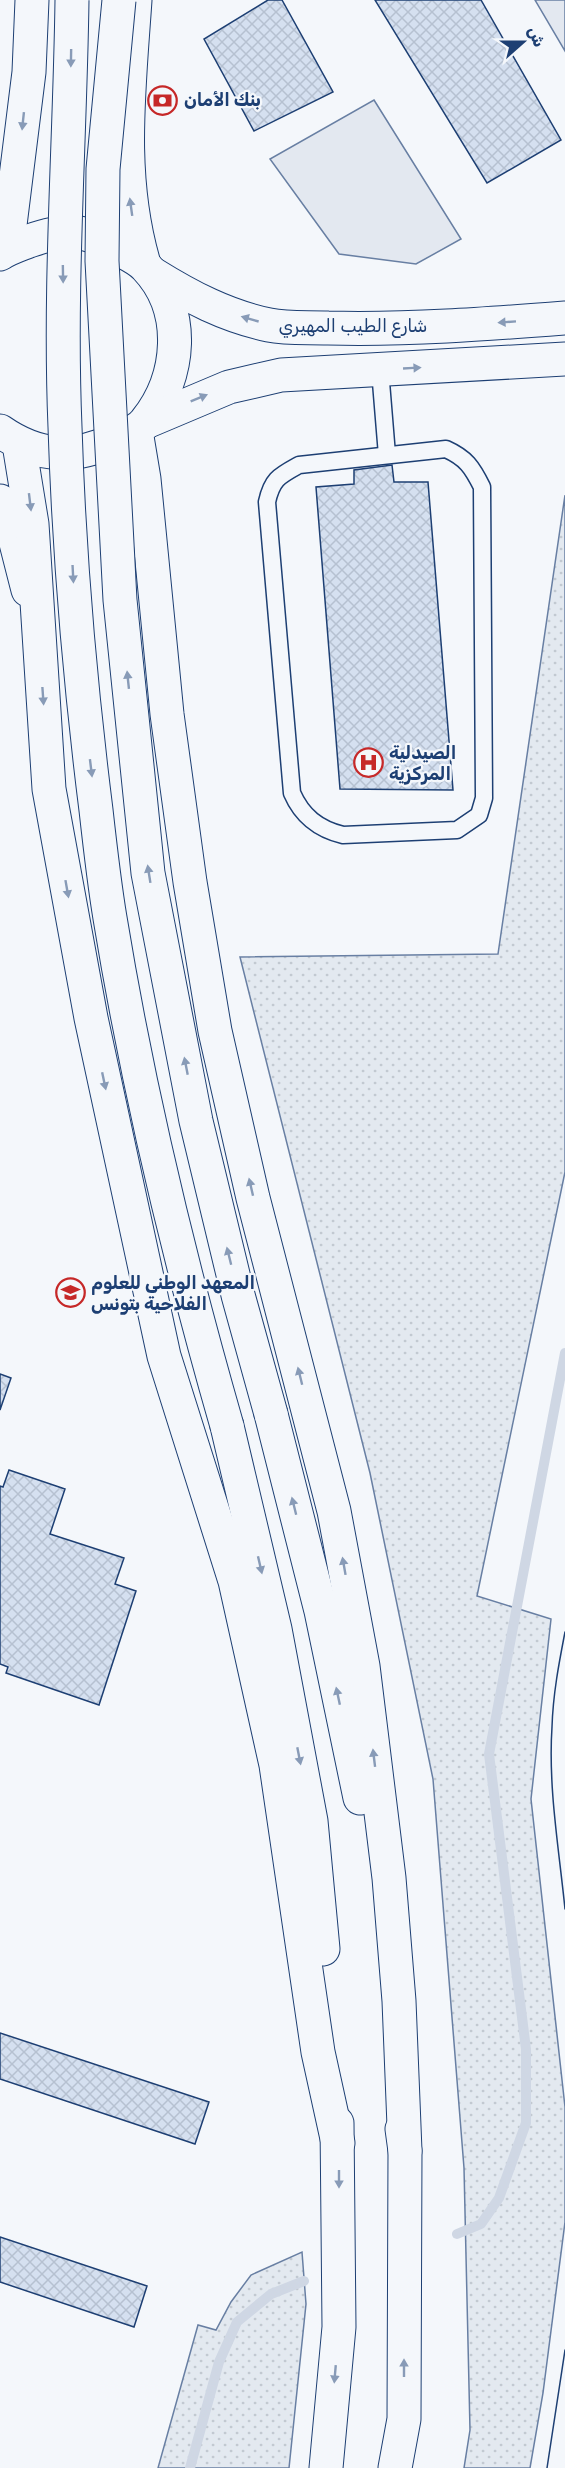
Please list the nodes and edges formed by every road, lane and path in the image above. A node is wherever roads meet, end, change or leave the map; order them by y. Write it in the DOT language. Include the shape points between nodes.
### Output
graph roads {
  1 [pos="32,0"];
  2 [pos="72,0"];
  3 [pos="119,0"];
  4 [pos="135,0"];
  5 [pos="3,252"];
  6 [pos="148,269"];
  7 [pos="565,318"];
  8 [pos="565,359"];
  9 [pos="380,369"];
  10 [pos="141,427"];
  11 [pos="10,437"];
  12 [pos="387,455"];
  13 [pos="0,501"];
  14 [pos="38,632"];
  15 [pos="338,2143"];
  16 [pos="405,2151"];
  17 [pos="404,2419"];
  18 [pos="326,2464"];
  19 [pos="395,2468"];
  20 [pos="403,2468"];
  1 -- 5 [label="main road, one-way" via="29,72"];
  2 -- 15 [label="main road, one-way, bridge" via="63,262 64,427 88,748 109,916 146,1104 275,1629 311,1821"];
  16 -- 3 [label="main road, one-way, bridge" via="367,1833 321,1611 196,1120 148,873 120,600 102,261 103,169"];
  6 -- 4 [label="main road, one-way" via="136,236 126,137"];
  5 -- 6 [label="main road, شارع الطيب المهيري" via="57,231 93,235"];
  7 -- 6 [label="main road, شارع الطيب المهيري, one-way" via="363,329 271,326 194,300"];
  6 -- 10 [label="main road" via="170,306 176,342 170,378"];
  9 -- 8 [label="main road, one-way"];
  10 -- 9 [label="main road, one-way" via="196,399 253,380"];
  9 -- 12 [label="lane"];
  10 -- 11 [label="main road" via="92,451 55,454"];
  16 -- 10 [label="main road, one-way" via="389,1878 363,1666 334,1511 215,1031 167,714"];
  11 -- 14 [label="main road, one-way" via="32,524"];
  12 -- 12 [label="lane" via="446,449 462,456 482,487 484,798 480,815 457,830 343,835 310,820 292,793 267,502 270,486 280,475 299,465"];
  13 -- 14 [label="main road" via="14,535"];
  14 -- 15 [label="main road, one-way" via="49,789 91,1018 164,1356 235,1581 276,1765 318,2052"];
  15 -- 18 [label="main road, one-way" via="339,2327"];
  17 -- 16 [label="main road, one-way"];
  17 -- 19 [label="main road"];
  17 -- 20 [label="main road"];
}
